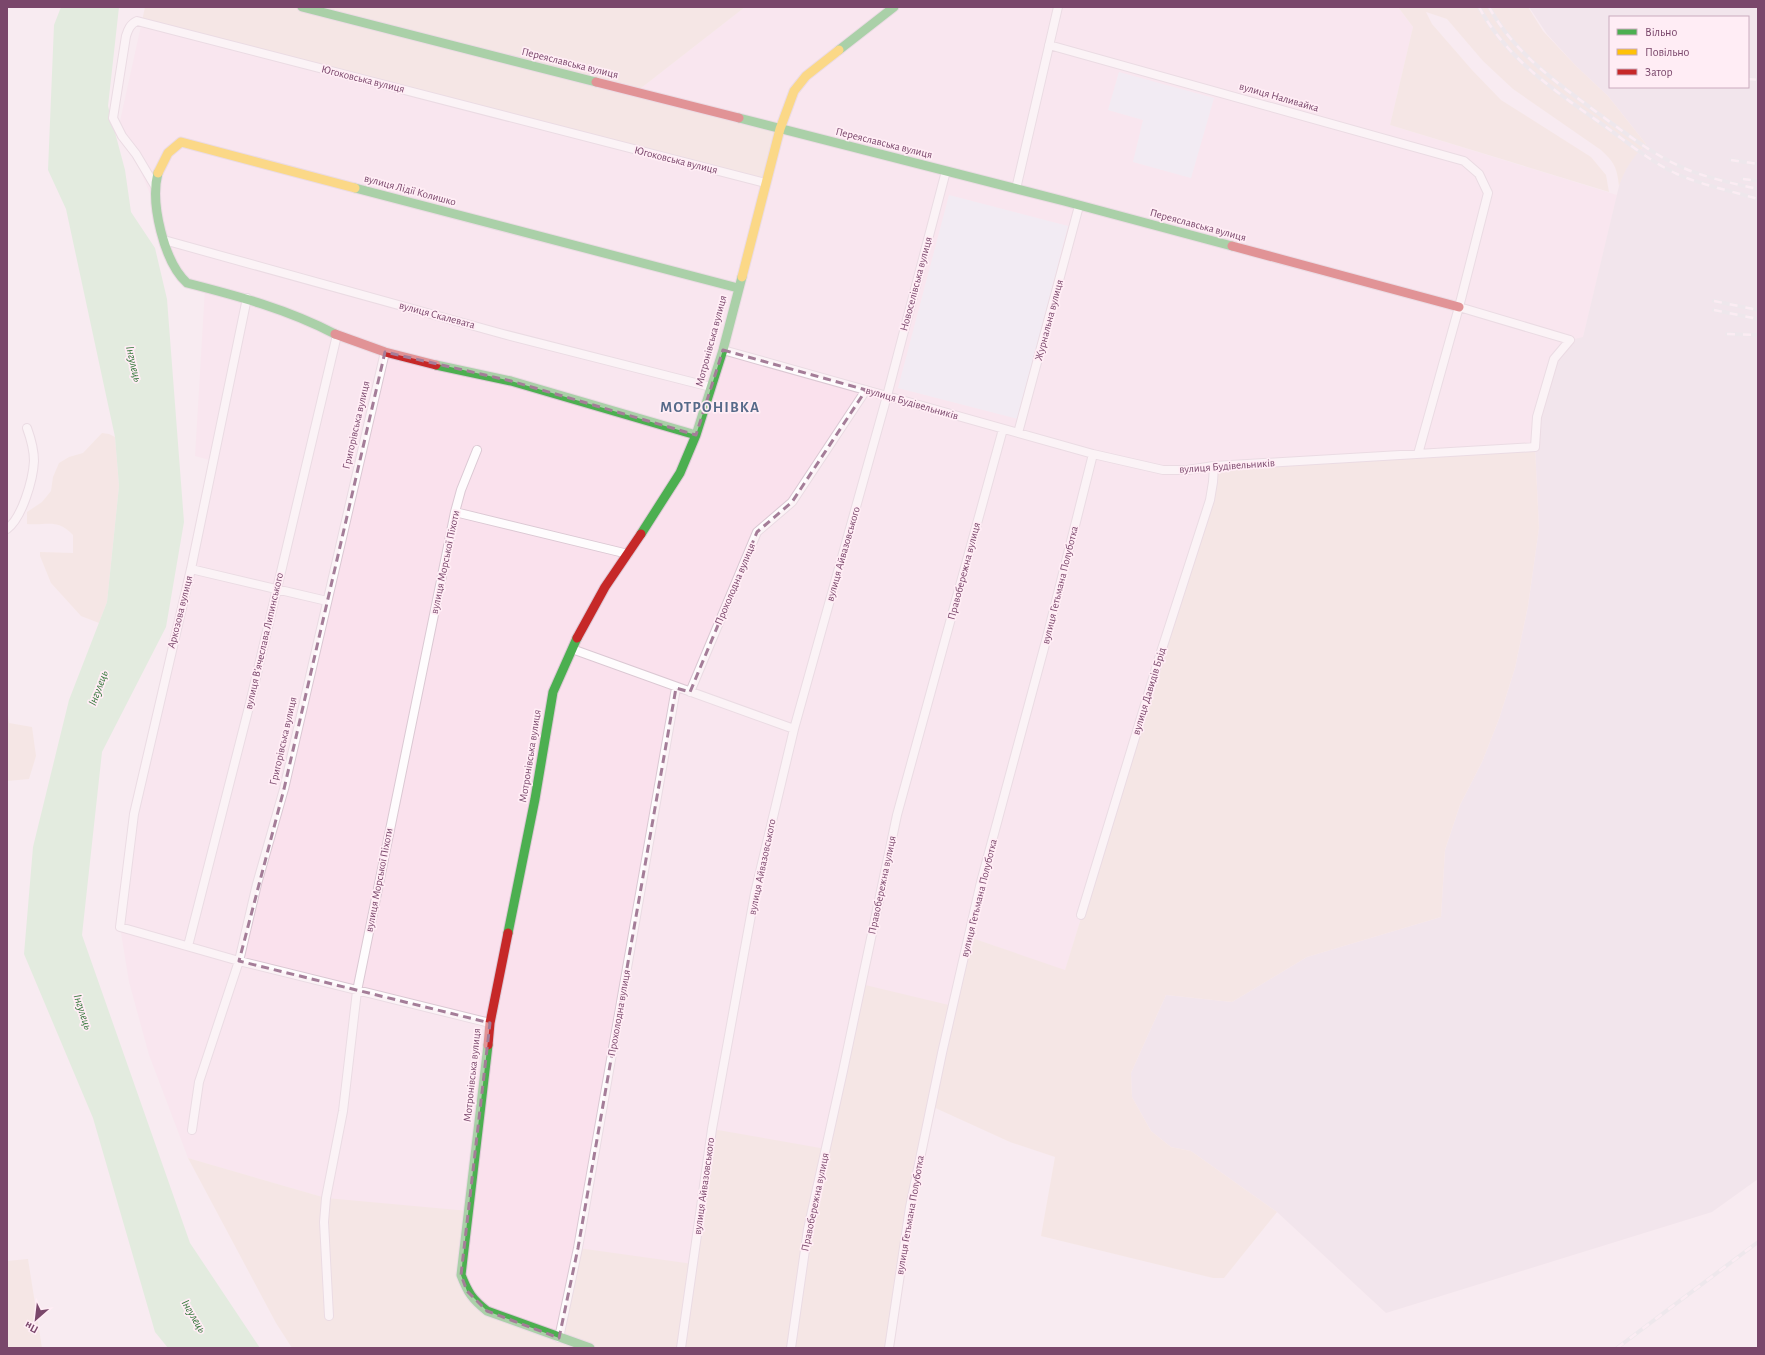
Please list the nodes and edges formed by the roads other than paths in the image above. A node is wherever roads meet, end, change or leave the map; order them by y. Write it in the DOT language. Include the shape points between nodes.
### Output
graph roads {
  1 [pos="302,7"];
  2 [pos="894,7"];
  3 [pos="1058,7"];
  4 [pos="1049,45"];
  5 [pos="780,129"];
  6 [pos="946,172"];
  7 [pos="765,183"];
  8 [pos="155,186"];
  9 [pos="1016,190"];
  10 [pos="1079,206"];
  11 [pos="164,240"];
  12 [pos="738,288"];
  13 [pos="247,298"];
  14 [pos="1459,307"];
  15 [pos="337,335"];
  16 [pos="723,350"];
  17 [pos="385,352"];
  18 [pos="711,387"];
  19 [pos="866,390"];
  20 [pos="887,396"];
  21 [pos="27,428"];
  22 [pos="1003,429"];
  23 [pos="1018,433"];
  24 [pos="696,435"];
  25 [pos="477,450"];
  26 [pos="1093,454"];
  27 [pos="1418,454"];
  28 [pos="1214,466"];
  29 [pos="455,512"];
  30 [pos="7,529"];
  31 [pos="628,554"];
  32 [pos="191,569"];
  33 [pos="276,590"];
  34 [pos="327,601"];
  35 [pos="572,649"];
  36 [pos="676,688"];
  37 [pos="690,692"];
  38 [pos="794,729"];
  39 [pos="1081,915"];
  40 [pos="188,946"];
  41 [pos="239,961"];
  42 [pos="357,990"];
  43 [pos="490,1023"];
  44 [pos="192,1130"];
  45 [pos="329,1316"];
  46 [pos="559,1338"];
  47 [pos="590,1348"];
  48 [pos="681,1348"];
  49 [pos="791,1348"];
  50 [pos="889,1348"];
  1 -- 5 [label="street, Переяславська вулиця"];
  2 -- 5 [label="street" via="806,76 794,91"];
  3 -- 4 [label="street"];
  4 -- 9 [label="street"];
  4 -- 14 [label="street, вулиця Наливайка" via="1464,161 1479,174 1488,192"];
  5 -- 6 [label="street, Переяславська вулиця"];
  5 -- 7 [label="street, Мотронівська вулиця"];
  6 -- 9 [label="street, Переяславська вулиця"];
  6 -- 20 [label="street, Новоселівська вулиця"];
  7 -- 8 [label="street, Югоковська вулиця" via="137,21 129,28 126,36 113,118"];
  7 -- 12 [label="street, Мотронівська вулиця"];
  8 -- 11 [label="street, вулиця Лідії Колишко" via="155,206"];
  8 -- 12 [label="street, вулиця Лідії Колишко" via="169,151 181,142"];
  9 -- 10 [label="street, Переяславська вулиця"];
  10 -- 14 [label="street, Переяславська вулиця"];
  10 -- 23 [label="street, Журнальна вулиця"];
  11 -- 13 [label="street" via="175,269 187,283"];
  11 -- 18 [label="street, вулиця Скалевата" via="503,334"];
  12 -- 16 [label="street, Мотронівська вулиця"];
  13 -- 15 [label="street" via="308,320"];
  13 -- 32 [label="street, Аркозова вулиця"];
  14 -- 27 [label="street"];
  14 -- 27 [label="street, вулиця Будівельників" via="1570,340 1554,359 1537,417 1535,447"];
  15 -- 17 [label="street"];
  15 -- 33 [label="street, вулиця В’ячеслава Липинського"];
  16 -- 18 [label="street, Мотронівська вулиця"];
  16 -- 19 [label="street, вулиця Будівельників"];
  17 -- 24 [label="street" via="511,381"];
  17 -- 34 [label="street, Григорівська вулиця"];
  18 -- 24 [label="street, Мотронівська вулиця"];
  19 -- 20 [label="street, вулиця Будівельників"];
  19 -- 37 [label="street, Прохолодна вулиця" via="792,502 757,532"];
  20 -- 22 [label="street, вулиця Будівельників"];
  20 -- 38 [label="street, вулиця Айвазовського"];
  21 -- 30 [label="street" via="34,462 26,497 14,524"];
  22 -- 23 [label="street, вулиця Будівельників"];
  22 -- 49 [label="street, Правобережна вулиця" via="897,814 808,1229"];
  23 -- 26 [label="street, вулиця Будівельників"];
  24 -- 31 [label="street, Мотронівська вулиця" via="680,473"];
  25 -- 29 [label="street, вулиця Морської Піхоти"];
  26 -- 28 [label="street, вулиця Будівельників" via="1163,470"];
  26 -- 50 [label="street, вулиця Гетьмана Полуботка" via="981,882 943,1046 910,1207"];
  27 -- 28 [label="street, вулиця Будівельників"];
  28 -- 39 [label="street, вулиця Давидів Брід" via="1210,500"];
  29 -- 31 [label="street"];
  29 -- 42 [label="street, вулиця Морської Піхоти"];
  31 -- 35 [label="street, Мотронівська вулиця" via="605,587"];
  32 -- 33 [label="street"];
  32 -- 40 [label="street, Аркозова вулиця" via="134,814 120,928"];
  33 -- 34 [label="street"];
  33 -- 40 [label="street, вулиця В’ячеслава Липинського"];
  34 -- 41 [label="street, Григорівська вулиця" via="284,789 257,884"];
  35 -- 36 [label="street"];
  35 -- 43 [label="street, Мотронівська вулиця" via="561,670 550,705 535,799"];
  36 -- 37 [label="street"];
  36 -- 46 [label="street, Прохолодна вулиця" via="578,1248"];
  37 -- 38 [label="street"];
  38 -- 48 [label="street, вулиця Айвазовського" via="756,893 712,1129"];
  40 -- 41 [label="street"];
  41 -- 42 [label="street"];
  41 -- 44 [label="street, Григорівська вулиця" via="199,1082"];
  42 -- 43 [label="street"];
  42 -- 45 [label="street, вулиця Морської Піхоти" via="343,1111 326,1198 324,1222"];
  43 -- 46 [label="street, Мотронівська вулиця" via="461,1275 473,1300 487,1311"];
  46 -- 47 [label="street, Мотронівська вулиця"];
}
